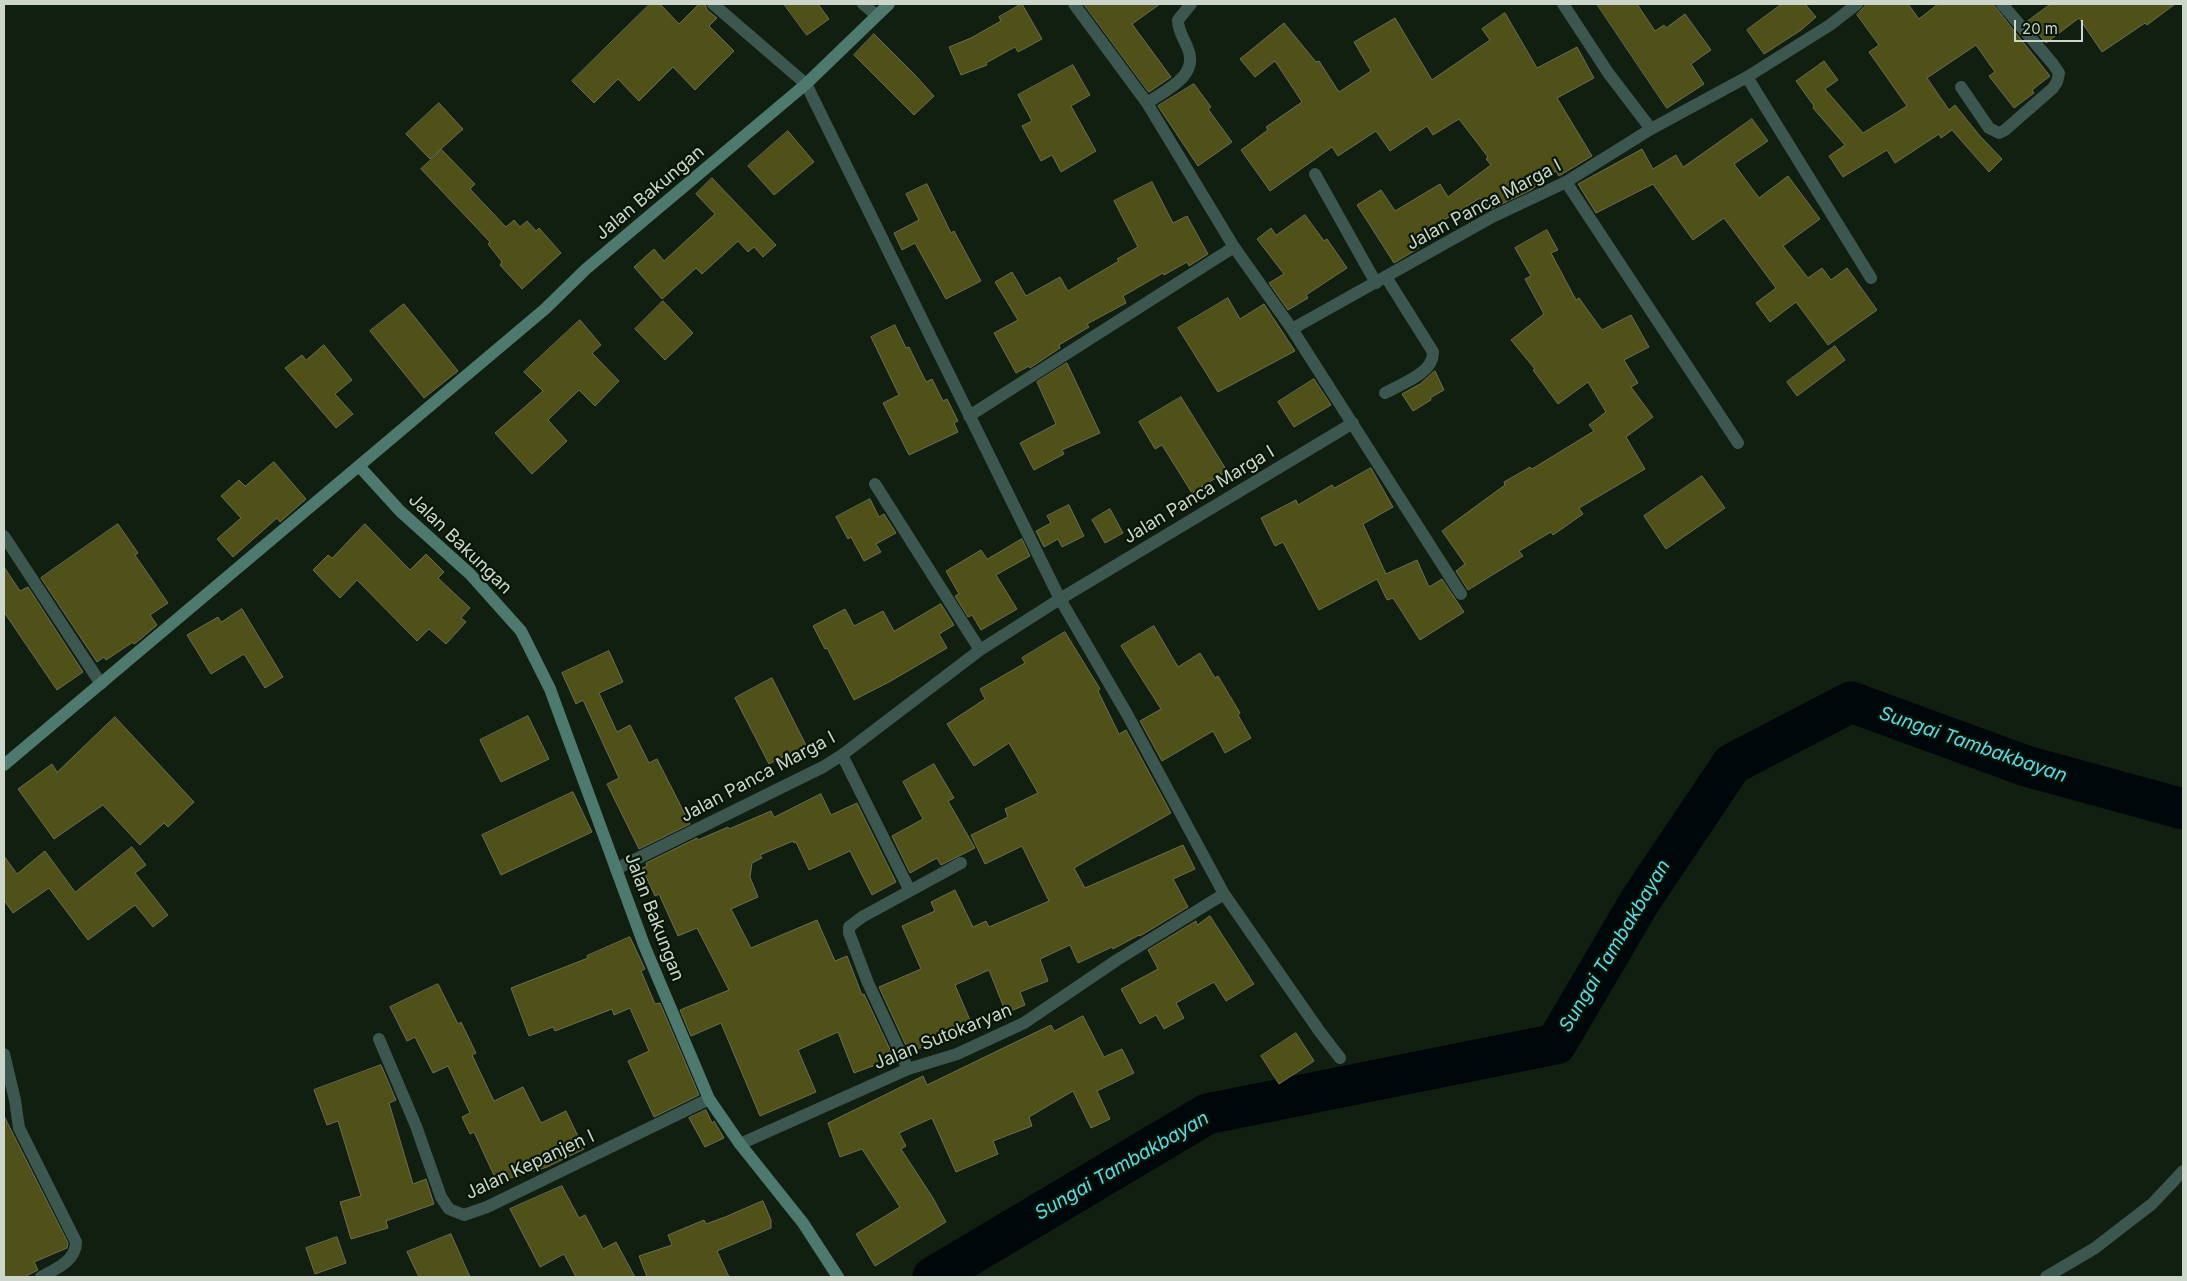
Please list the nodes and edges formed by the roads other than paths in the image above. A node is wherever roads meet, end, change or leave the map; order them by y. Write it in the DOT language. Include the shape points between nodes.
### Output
graph roads {
  1 [pos="713,4"];
  2 [pos="863,4"];
  3 [pos="889,4"];
  4 [pos="1074,4"];
  5 [pos="1191,4"];
  6 [pos="1563,4"];
  7 [pos="1857,4"];
  8 [pos="2002,4"];
  9 [pos="876,15"];
  10 [pos="1747,77"];
  11 [pos="806,84"];
  12 [pos="1962,87"];
  13 [pos="1147,103"];
  14 [pos="1651,129"];
  15 [pos="1315,174"];
  16 [pos="1566,182"];
  17 [pos="1234,247"];
  18 [pos="1871,278"];
  19 [pos="1381,280"];
  20 [pos="1292,329"];
  21 [pos="1385,393"];
  22 [pos="969,416"];
  23 [pos="1353,423"];
  24 [pos="1738,443"];
  25 [pos="359,466"];
  26 [pos="875,484"];
  27 [pos="4,536"];
  28 [pos="1461,594"];
  29 [pos="1060,599"];
  30 [pos="980,650"];
  31 [pos="101,684"];
  32 [pos="842,755"];
  33 [pos="4,765"];
  34 [pos="961,863"];
  35 [pos="616,869"];
  36 [pos="910,891"];
  37 [pos="1224,894"];
  38 [pos="380,1039"];
  39 [pos="4,1054"];
  40 [pos="1340,1058"];
  41 [pos="908,1069"];
  42 [pos="710,1099"];
  43 [pos="740,1144"];
  44 [pos="2183,1171"];
  45 [pos="41,1277"];
  46 [pos="838,1277"];
  47 [pos="2046,1277"];
  1 -- 11 [label="street"];
  2 -- 9 [label="street"];
  3 -- 9 [label="main road, Jalan Bakungan"];
  4 -- 13 [label="street"];
  5 -- 13 [label="street" via="1178,20 1178,29 1191,56 1191,66 1182,79"];
  6 -- 14 [label="street" via="1609,74"];
  7 -- 10 [label="street, Jalan Panca Marga I"];
  8 -- 12 [label="street" via="2059,72 2057,82 1999,133 1989,128"];
  9 -- 11 [label="main road, Jalan Bakungan"];
  10 -- 14 [label="street, Jalan Panca Marga I"];
  10 -- 18 [label="street"];
  11 -- 22 [label="street"];
  11 -- 25 [label="main road, Jalan Bakungan"];
  13 -- 17 [label="street"];
  14 -- 16 [label="street, Jalan Panca Marga I"];
  15 -- 19 [label="street"];
  16 -- 19 [label="street, Jalan Panca Marga I" via="1492,217"];
  16 -- 24 [label="street"];
  17 -- 20 [label="street"];
  17 -- 22 [label="street"];
  19 -- 20 [label="street, Jalan Panca Marga I"];
  19 -- 21 [label="street" via="1433,352 1433,358 1424,371"];
  20 -- 23 [label="street"];
  22 -- 29 [label="street"];
  23 -- 28 [label="street"];
  23 -- 29 [label="street, Jalan Panca Marga I"];
  25 -- 31 [label="main road"];
  25 -- 35 [label="main road, Jalan Bakungan" via="400,511 470,574 522,631 550,689"];
  26 -- 30 [label="street"];
  27 -- 31 [label="street"];
  29 -- 30 [label="street, Jalan Panca Marga I"];
  29 -- 37 [label="street" via="1127,714"];
  30 -- 32 [label="street, Jalan Panca Marga I"];
  31 -- 33 [label="main road"];
  32 -- 35 [label="street, Jalan Panca Marga I"];
  32 -- 36 [label="street"];
  34 -- 36 [label="street"];
  35 -- 42 [label="main road, Jalan Bakungan" via="644,945"];
  36 -- 41 [label="street" via="849,927 868,983"];
  37 -- 40 [label="street"];
  37 -- 41 [label="street, Jalan Sutokaryan" via="1024,1022 957,1054"];
  38 -- 42 [label="street, Jalan Kepanjen I" via="441,1197 449,1209 464,1215 487,1207"];
  39 -- 45 [label="street" via="19,1128 76,1242 76,1249 67,1262"];
  41 -- 43 [label="street, Jalan Sutokaryan"];
  42 -- 43 [label="main road, Jalan Bakungan"];
  43 -- 46 [label="main road, Jalan Bakungan" via="803,1223"];
  44 -- 47 [label="street" via="2152,1204 2095,1248"];
}
